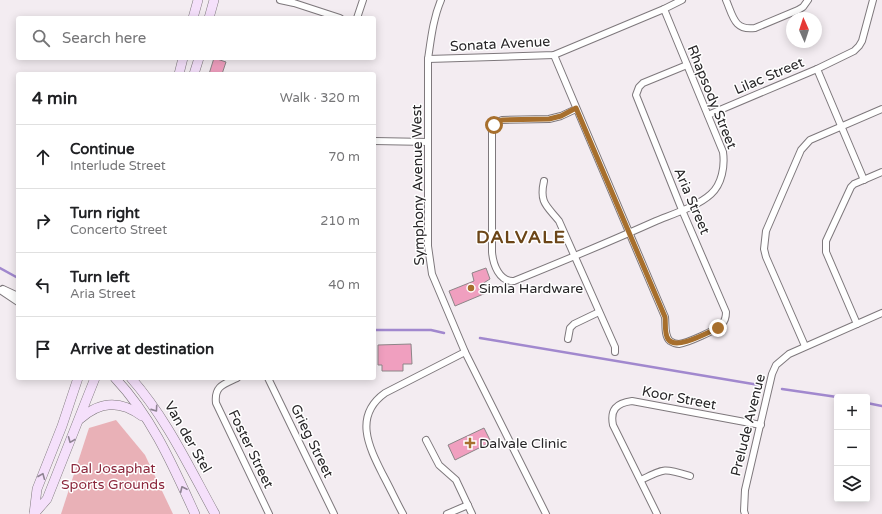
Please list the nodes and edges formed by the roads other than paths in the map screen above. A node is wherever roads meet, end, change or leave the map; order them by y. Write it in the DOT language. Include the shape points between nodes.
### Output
graph roads {
  1 [pos="198,0"];
  2 [pos="214,0"];
  3 [pos="280,0"];
  4 [pos="362,0"];
  5 [pos="441,0"];
  6 [pos="682,0"];
  7 [pos="726,0"];
  8 [pos="808,0"];
  9 [pos="873,0"];
  10 [pos="295,2"];
  11 [pos="664,9"];
  12 [pos="194,16"];
  13 [pos="210,16"];
  14 [pos="334,16"];
  15 [pos="358,16"];
  16 [pos="554,55"];
  17 [pos="428,59"];
  18 [pos="182,60"];
  19 [pos="198,60"];
  20 [pos="687,65"];
  21 [pos="817,69"];
  22 [pos="180,72"];
  23 [pos="195,72"];
  24 [pos="576,108"];
  25 [pos="882,109"];
  26 [pos="708,115"];
  27 [pos="841,126"];
  28 [pos="376,141"];
  29 [pos="428,142"];
  30 [pos="882,172"];
  31 [pos="864,180"];
  32 [pos="544,181"];
  33 [pos="682,210"];
  34 [pos="629,233"];
  35 [pos="574,256"];
  36 [pos="0,289"];
  37 [pos="16,295"];
  38 [pos="16,301"];
  39 [pos="599,312"];
  40 [pos="882,313"];
  41 [pos="857,324"];
  42 [pos="568,339"];
  43 [pos="805,346"];
  44 [pos="466,352"];
  45 [pos="615,352"];
  46 [pos="77,380"];
  47 [pos="94,380"];
  48 [pos="117,380"];
  49 [pos="133,380"];
  50 [pos="233,380"];
  51 [pos="269,380"];
  52 [pos="146,419"];
  53 [pos="78,421"];
  54 [pos="760,425"];
  55 [pos="426,440"];
  56 [pos="690,476"];
  57 [pos="641,480"];
  58 [pos="468,505"];
  59 [pos="742,513"];
  60 [pos="195,514"];
  61 [pos="215,514"];
  62 [pos="270,514"];
  63 [pos="334,514"];
  64 [pos="403,514"];
  65 [pos="447,514"];
  66 [pos="472,514"];
  67 [pos="546,514"];
  68 [pos="657,514"];
  1 -- 12 [label="main road"];
  2 -- 13 [label="main road"];
  3 -- 10 [label="street"];
  4 -- 15 [label="street"];
  5 -- 17 [label="street, Symphony Avenue West"];
  6 -- 11 [label="street, Sonata Avenue"];
  7 -- 8 [label="street" via="734,21 749,29 798,10"];
  9 -- 21 [label="street, Lilac Street" via="859,46"];
  10 -- 14 [label="street"];
  11 -- 16 [label="street, Sonata Avenue"];
  11 -- 20 [label="street, Rhapsody Street"];
  16 -- 17 [label="street, Sonata Avenue"];
  16 -- 24 [label="street"];
  17 -- 29 [label="street, Symphony Avenue West"];
  18 -- 22 [label="main road"];
  19 -- 23 [label="main road"];
  20 -- 26 [label="street, Rhapsody Street"];
  20 -- 33 [label="street, Aria Street" via="643,83 636,95"];
  21 -- 26 [label="street, Lilac Street"];
  21 -- 27 [label="street"];
  24 -- 34 [label="street"];
  24 -- 35 [label="street, Rhapsody Street" via="549,119 502,120 497,122 492,130 492,257 501,276 508,282 514,281"];
  25 -- 27 [label="street"];
  26 -- 33 [label="street, Rhapsody Street" via="722,152 724,167 712,193"];
  27 -- 31 [label="street"];
  27 -- 43 [label="street" via="810,140 801,150 764,239 766,257"];
  28 -- 29 [label="street"];
  29 -- 44 [label="street, Symphony Avenue West" via="430,265"];
  30 -- 31 [label="street"];
  31 -- 41 [label="street" via="854,184 848,191 825,247"];
  32 -- 35 [label="street" via="542,193 546,207 559,221"];
  33 -- 34 [label="street, Rhapsody Street"];
  33 -- 34 [label="street, Aria Street" via="726,312 726,317 718,328 675,344 668,339 665,317"];
  34 -- 35 [label="street, Rhapsody Street"];
  35 -- 39 [label="street"];
  36 -- 37 [label="street"];
  36 -- 38 [label="street"];
  39 -- 42 [label="street" via="574,324 570,328"];
  39 -- 45 [label="street" via="615,346"];
  40 -- 41 [label="street, Prelude Avenue"];
  41 -- 43 [label="street, Prelude Avenue"];
  43 -- 54 [label="street, Prelude Avenue" via="789,354 776,365"];
  44 -- 64 [label="street" via="377,399 368,419 367,439"];
  44 -- 67 [label="street, Symphony Avenue West"];
  53 -- 46 [label="main road, one-way" via="47,499 34,514 37,489"];
  47 -- 53 [label="main road"];
  48 -- 52 [label="main road, Van der Stel"];
  49 -- 61 [label="main road, Van der Stel, one-way" via="179,445"];
  50 -- 62 [label="street, Foster Street" via="216,393 216,403"];
  51 -- 63 [label="street, Grieg Street"];
  52 -- 53 [label="main road" via="128,407 108,404 92,410"];
  60 -- 52 [label="main road, Van der Stel, one-way" via="166,452"];
  54 -- 57 [label="street, Koor Street" via="632,401 619,404 612,417 614,425"];
  54 -- 59 [label="street, Prelude Avenue"];
  55 -- 58 [label="street" via="438,465 456,480"];
  56 -- 57 [label="street" via="665,470"];
  57 -- 68 [label="street, Koor Street"];
  58 -- 65 [label="street"];
  58 -- 66 [label="street"];
}
